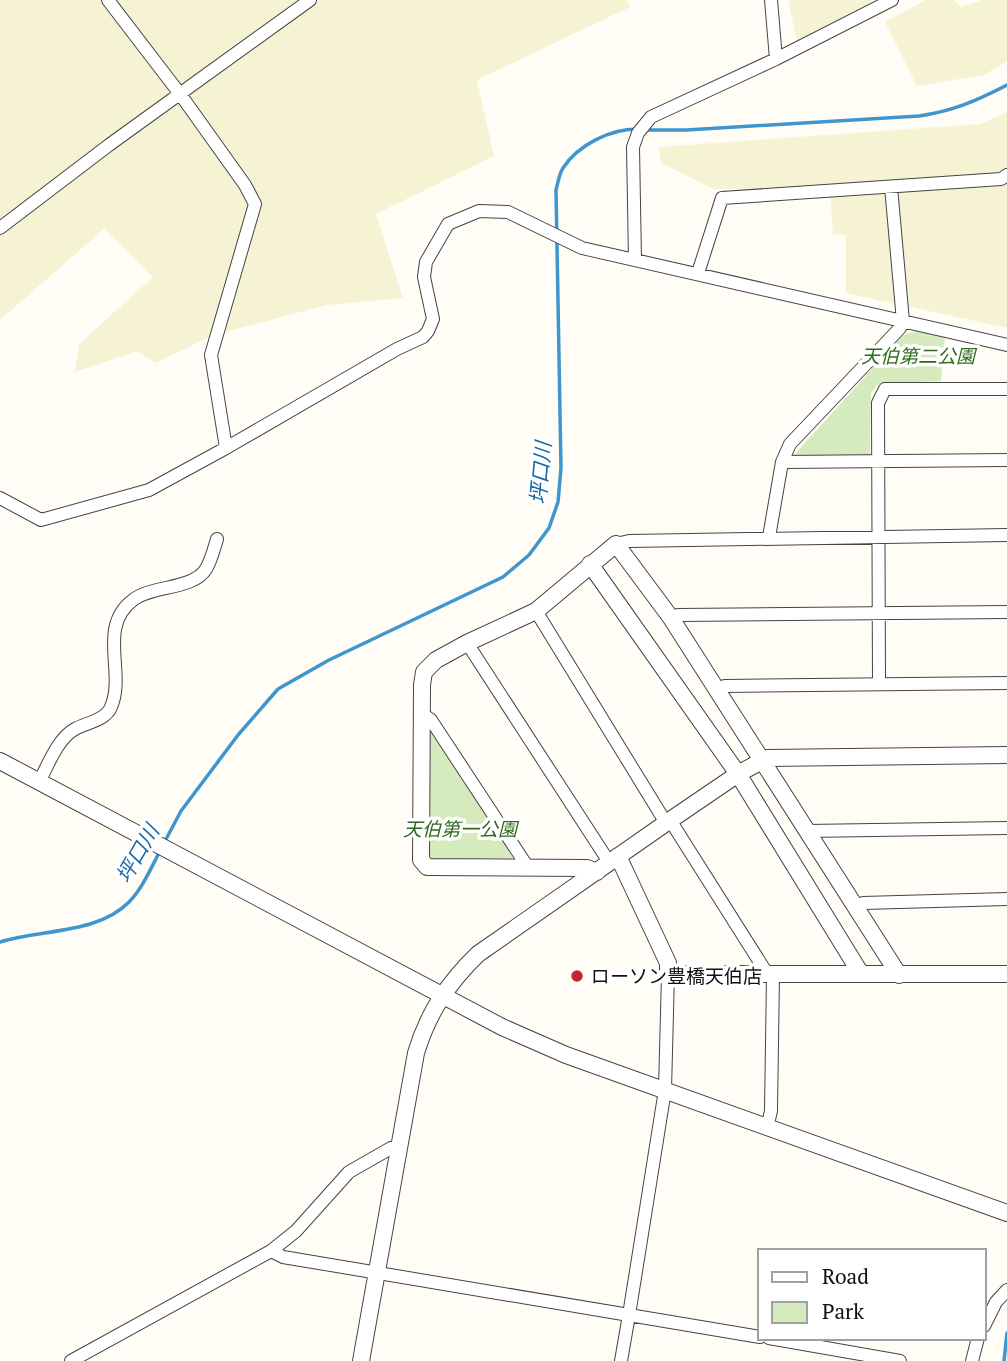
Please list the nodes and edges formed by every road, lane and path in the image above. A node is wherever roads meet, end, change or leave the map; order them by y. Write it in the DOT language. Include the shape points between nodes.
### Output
graph roads {
  1 [pos="108,0"];
  2 [pos="310,0"];
  3 [pos="771,0"];
  4 [pos="892,0"];
  5 [pos="776,59"];
  6 [pos="180,94"];
  7 [pos="1007,175"];
  8 [pos="891,187"];
  9 [pos="0,228"];
  10 [pos="635,260"];
  11 [pos="698,274"];
  12 [pos="902,321"];
  13 [pos="1007,345"];
  14 [pos="1007,389"];
  15 [pos="226,448"];
  16 [pos="1007,460"];
  17 [pos="782,462"];
  18 [pos="878,462"];
  19 [pos="0,498"];
  20 [pos="1007,535"];
  21 [pos="878,536"];
  22 [pos="769,537"];
  23 [pos="217,539"];
  24 [pos="616,544"];
  25 [pos="590,564"];
  26 [pos="536,611"];
  27 [pos="878,612"];
  28 [pos="1007,612"];
  29 [pos="671,618"];
  30 [pos="467,643"];
  31 [pos="1007,683"];
  32 [pos="879,684"];
  33 [pos="716,689"];
  34 [pos="421,713"];
  35 [pos="1007,755"];
  36 [pos="0,761"];
  37 [pos="761,762"];
  38 [pos="738,774"];
  39 [pos="39,782"];
  40 [pos="668,822"];
  41 [pos="1007,828"];
  42 [pos="807,831"];
  43 [pos="608,863"];
  44 [pos="527,866"];
  45 [pos="1007,899"];
  46 [pos="855,906"];
  47 [pos="668,974"];
  48 [pos="861,974"];
  49 [pos="1007,974"];
  50 [pos="771,975"];
  51 [pos="899,975"];
  52 [pos="442,995"];
  53 [pos="664,1090"];
  54 [pos="767,1128"];
  55 [pos="399,1147"];
  56 [pos="1007,1213"];
  57 [pos="271,1251"];
  58 [pos="376,1273"];
  59 [pos="1007,1290"];
  60 [pos="629,1315"];
  61 [pos="986,1322"];
  62 [pos="758,1337"];
  63 [pos="780,1340"];
  64 [pos="977,1340"];
  65 [pos="71,1361"];
  66 [pos="361,1361"];
  67 [pos="621,1361"];
  68 [pos="900,1361"];
  69 [pos="972,1361"];
  1 -- 6 [label="street"];
  2 -- 6 [label="street"];
  3 -- 5 [label="street"];
  4 -- 5 [label="street"];
  5 -- 10 [label="street" via="651,117 642,128 633,147"];
  6 -- 9 [label="street"];
  6 -- 15 [label="street" via="255,204 211,355"];
  7 -- 8 [label="street"];
  8 -- 11 [label="street" via="722,198"];
  8 -- 12 [label="street"];
  10 -- 11 [label="street"];
  10 -- 15 [label="street" via="582,248 508,212 479,211 448,224 426,262 424,277 433,319 423,337"];
  11 -- 12 [label="street"];
  12 -- 13 [label="street"];
  12 -- 17 [label="street" via="790,444"];
  14 -- 18 [label="street" via="885,389 878,403"];
  15 -- 19 [label="street" via="149,490 63,516 41,520"];
  16 -- 18 [label="street"];
  17 -- 18 [label="street"];
  17 -- 22 [label="street"];
  18 -- 21 [label="street"];
  20 -- 21 [label="street"];
  21 -- 22 [label="street"];
  21 -- 27 [label="street"];
  22 -- 24 [label="street"];
  23 -- 39 [label="street" via="200,577 146,592 119,615 111,709 72,730"];
  24 -- 25 [label="street"];
  24 -- 29 [label="street"];
  25 -- 26 [label="street"];
  25 -- 38 [label="street"];
  26 -- 30 [label="street"];
  26 -- 40 [label="street"];
  27 -- 28 [label="street"];
  27 -- 29 [label="street"];
  27 -- 32 [label="street"];
  29 -- 33 [label="street"];
  30 -- 34 [label="street" via="424,672"];
  30 -- 43 [label="street"];
  31 -- 32 [label="street"];
  32 -- 33 [label="street" via="725,685"];
  33 -- 37 [label="street"];
  34 -- 44 [label="street" via="431,720"];
  34 -- 44 [label="street" via="421,860 426,867"];
  35 -- 37 [label="street" via="767,758"];
  36 -- 39 [label="street"];
  37 -- 38 [label="street"];
  37 -- 42 [label="street"];
  38 -- 40 [label="street"];
  38 -- 48 [label="street"];
  39 -- 52 [label="street"];
  40 -- 43 [label="street"];
  40 -- 50 [label="street"];
  41 -- 42 [label="street"];
  42 -- 46 [label="street"];
  43 -- 44 [label="street" via="587,868"];
  43 -- 47 [label="street" via="668,963"];
  43 -- 52 [label="street" via="478,954"];
  45 -- 46 [label="street"];
  46 -- 51 [label="street"];
  47 -- 50 [label="street"];
  47 -- 53 [label="street"];
  48 -- 50 [label="street"];
  48 -- 51 [label="street"];
  49 -- 51 [label="street"];
  50 -- 54 [label="street" via="771,1111"];
  52 -- 53 [label="street" via="566,1055"];
  52 -- 55 [label="street" via="416,1053"];
  53 -- 54 [label="street"];
  53 -- 60 [label="street"];
  54 -- 56 [label="street"];
  55 -- 57 [label="street" via="349,1172 296,1231"];
  55 -- 58 [label="street"];
  57 -- 58 [label="street" via="282,1257"];
  57 -- 65 [label="street"];
  58 -- 60 [label="street"];
  58 -- 66 [label="street"];
  59 -- 61 [label="street"];
  60 -- 62 [label="street"];
  60 -- 67 [label="street"];
  63 -- 68 [label="street"];
  64 -- 69 [label="street"];
}
